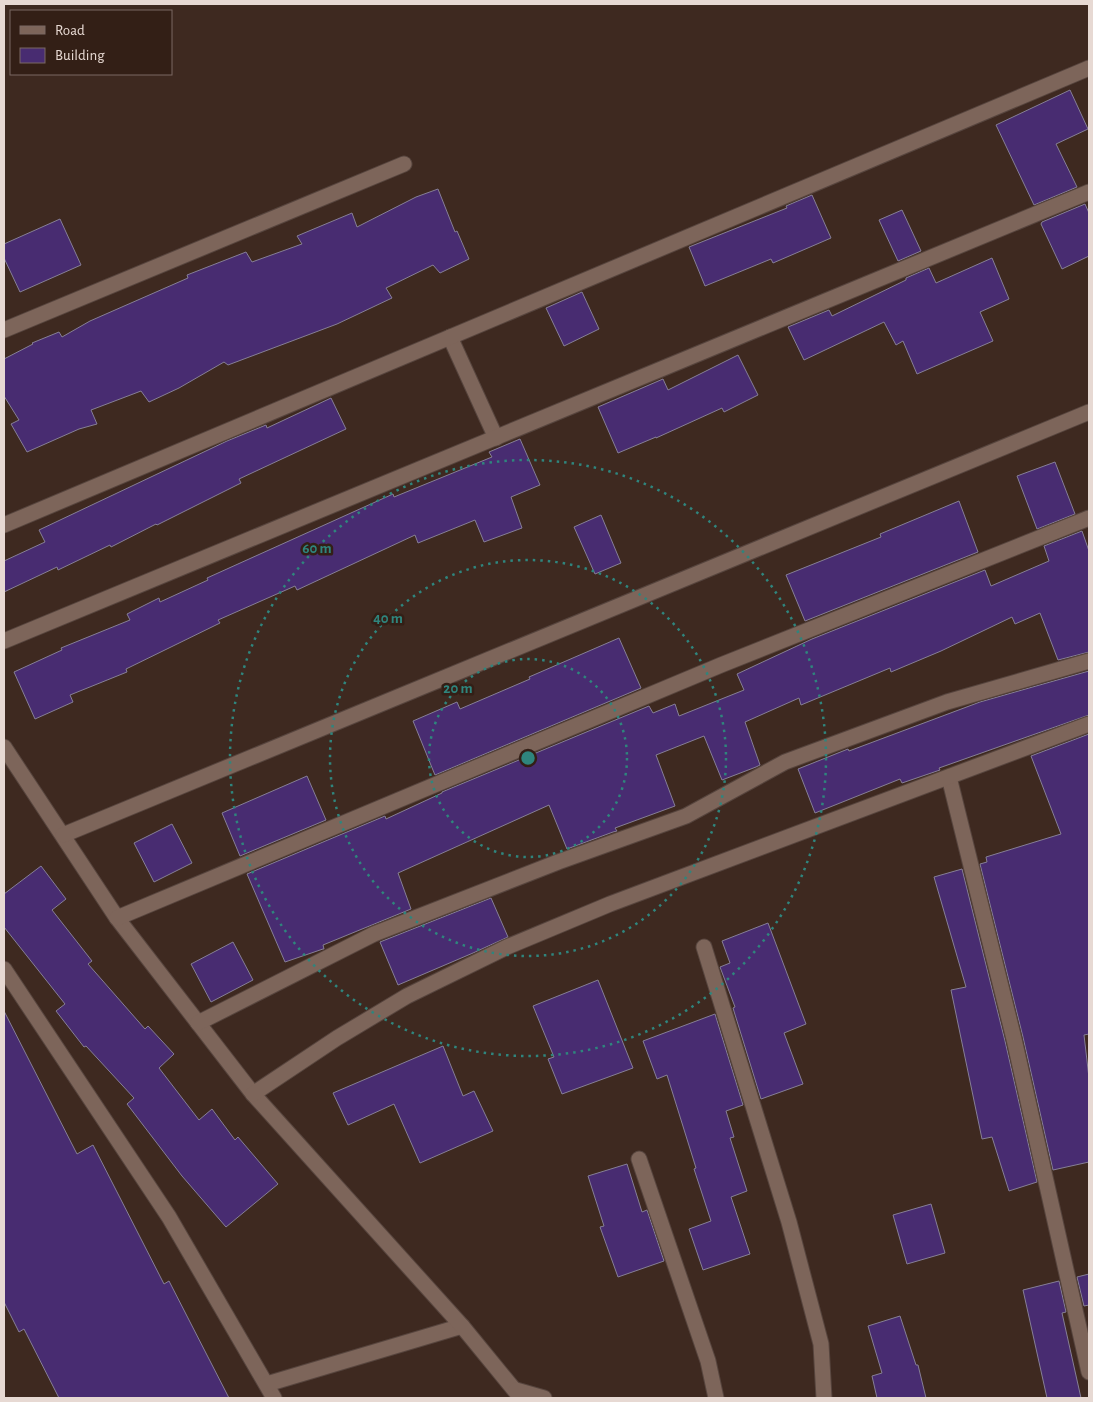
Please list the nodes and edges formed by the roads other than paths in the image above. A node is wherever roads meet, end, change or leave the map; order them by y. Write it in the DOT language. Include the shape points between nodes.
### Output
graph roads {
  1 [pos="1089,68"];
  2 [pos="404,164"];
  3 [pos="1089,192"];
  4 [pos="4,330"];
  5 [pos="450,337"];
  6 [pos="1089,412"];
  7 [pos="496,438"];
  8 [pos="1089,518"];
  9 [pos="4,525"];
  10 [pos="4,641"];
  11 [pos="1089,661"];
  12 [pos="1089,724"];
  13 [pos="4,747"];
  14 [pos="949,777"];
  15 [pos="63,835"];
  16 [pos="117,918"];
  17 [pos="704,947"];
  18 [pos="4,969"];
  19 [pos="198,1023"];
  20 [pos="253,1094"];
  21 [pos="639,1159"];
  22 [pos="462,1326"];
  23 [pos="1089,1372"];
  24 [pos="267,1384"];
  25 [pos="518,1394"];
  26 [pos="274,1398"];
  27 [pos="544,1398"];
  28 [pos="716,1398"];
  29 [pos="824,1398"];
  1 -- 5 [label="street"];
  2 -- 4 [label="street"];
  3 -- 7 [label="street"];
  5 -- 7 [label="street"];
  5 -- 9 [label="street"];
  6 -- 15 [label="street"];
  7 -- 10 [label="street"];
  8 -- 16 [label="street" via="712,669"];
  11 -- 19 [label="street" via="947,702 786,762 686,816 374,934"];
  12 -- 14 [label="street"];
  13 -- 15 [label="street"];
  14 -- 20 [label="street" via="610,904 507,947 407,996"];
  14 -- 23 [label="street" via="1014,1039"];
  15 -- 16 [label="street"];
  16 -- 19 [label="street"];
  17 -- 29 [label="street" via="789,1222 821,1344"];
  18 -- 24 [label="street" via="169,1217"];
  19 -- 20 [label="street"];
  20 -- 22 [label="street"];
  21 -- 28 [label="street" via="708,1361"];
  22 -- 24 [label="street"];
  22 -- 25 [label="street"];
  24 -- 26 [label="street"];
  25 -- 27 [label="street"];
}
